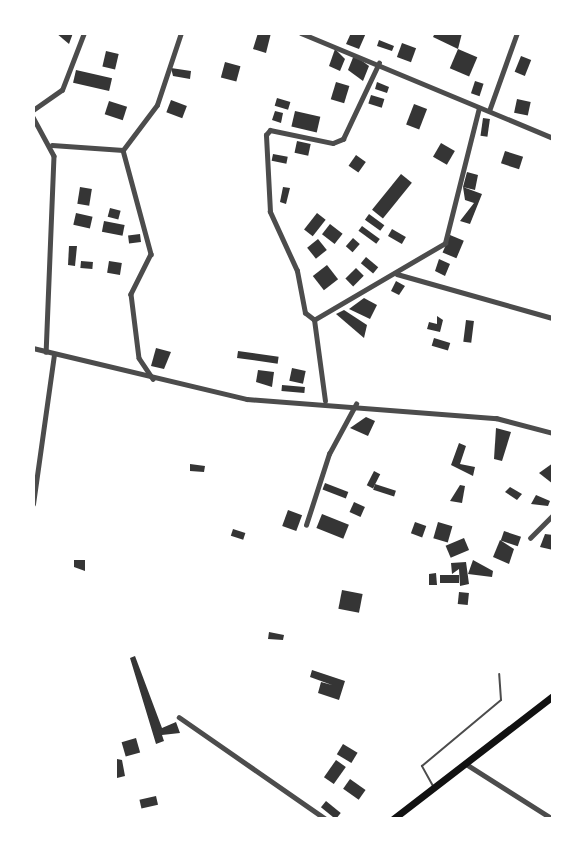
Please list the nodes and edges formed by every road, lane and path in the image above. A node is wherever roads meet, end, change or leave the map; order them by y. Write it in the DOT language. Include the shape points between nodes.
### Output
graph roads {
  1 [pos="84,33"];
  2 [pos="181,33"];
  3 [pos="301,33"];
  4 [pos="517,33"];
  5 [pos="379,63"];
  6 [pos="479,108"];
  7 [pos="33,110"];
  8 [pos="489,111"];
  9 [pos="33,117"];
  10 [pos="553,138"];
  11 [pos="52,145"];
  12 [pos="122,150"];
  13 [pos="397,274"];
  14 [pos="553,317"];
  15 [pos="314,320"];
  16 [pos="33,348"];
  17 [pos="46,352"];
  18 [pos="54,354"];
  19 [pos="153,379"];
  20 [pos="325,401"];
  21 [pos="356,404"];
  22 [pos="553,433"];
  23 [pos="36,471"];
  24 [pos="33,504"];
  25 [pos="553,515"];
  26 [pos="306,526"];
  27 [pos="530,538"];
  28 [pos="499,674"];
  29 [pos="553,696"];
  30 [pos="179,717"];
  31 [pos="466,763"];
  32 [pos="434,787"];
  33 [pos="326,819"];
  34 [pos="393,819"];
  35 [pos="553,819"];
  1 -- 7 [label="street" via="62,90"];
  2 -- 12 [label="street" via="158,105"];
  3 -- 5 [label="street"];
  4 -- 8 [label="street"];
  5 -- 6 [label="street" via="424,90"];
  5 -- 15 [label="street" via="338,142 270,130 266,135 270,212 297,271 305,313"];
  6 -- 8 [label="street"];
  6 -- 13 [label="street" via="450,235 436,252"];
  8 -- 10 [label="street"];
  9 -- 11 [label="street"];
  11 -- 12 [label="street"];
  11 -- 17 [label="street"];
  12 -- 19 [label="street" via="151,254 131,294 139,358"];
  13 -- 14 [label="street"];
  13 -- 15 [label="street"];
  15 -- 20 [label="street"];
  16 -- 17 [label="street"];
  17 -- 18 [label="street"];
  18 -- 19 [label="street"];
  18 -- 23 [label="street"];
  19 -- 20 [label="street" via="247,399"];
  20 -- 21 [label="street"];
  21 -- 22 [label="street" via="396,415 496,418"];
  21 -- 26 [label="street" via="329,454"];
  23 -- 24 [label="street"];
  25 -- 27 [label="street"];
  28 -- 32 [label="lane" via="501,700 422,766"];
  29 -- 31 [label="main road"];
  30 -- 33 [label="street"];
  31 -- 32 [label="main road"];
  31 -- 35 [label="street"];
  32 -- 34 [label="main road"];
}
